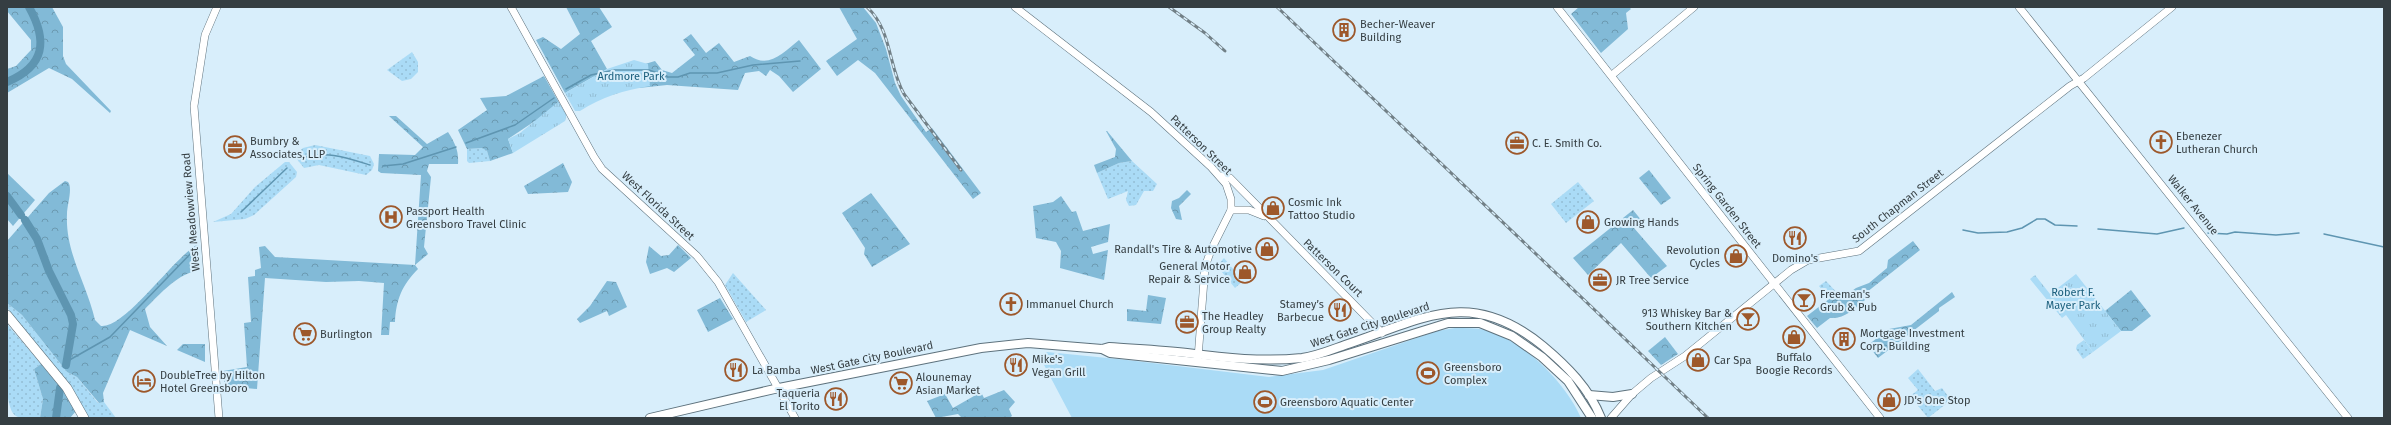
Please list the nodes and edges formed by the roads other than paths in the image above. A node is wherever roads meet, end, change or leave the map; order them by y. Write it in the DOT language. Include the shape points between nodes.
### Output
graph roads {
  1 [pos="217,7"];
  2 [pos="511,7"];
  3 [pos="1015,7"];
  4 [pos="1557,7"];
  5 [pos="1694,7"];
  6 [pos="2019,7"];
  7 [pos="2172,7"];
  8 [pos="1612,75"];
  9 [pos="2079,81"];
  10 [pos="1221,176"];
  11 [pos="1231,210"];
  12 [pos="1268,219"];
  13 [pos="1774,283"];
  14 [pos="1469,312"];
  15 [pos="7,315"];
  16 [pos="1418,321"];
  17 [pos="1513,325"];
  18 [pos="1435,326"];
  19 [pos="1493,327"];
  20 [pos="1382,333"];
  21 [pos="1384,344"];
  22 [pos="1345,356"];
  23 [pos="1198,359"];
  24 [pos="779,388"];
  25 [pos="1632,394"];
  26 [pos="1589,395"];
  27 [pos="84,418"];
  28 [pos="219,418"];
  29 [pos="650,418"];
  30 [pos="795,418"];
  31 [pos="1592,418"];
  32 [pos="1601,418"];
  33 [pos="1611,418"];
  34 [pos="1880,418"];
  35 [pos="2348,418"];
  1 -- 28 [label="street, West Meadowview Road" via="205,35 194,106"];
  2 -- 24 [label="street, West Florida Street" via="598,163 697,256 718,282"];
  3 -- 10 [label="street, Patterson Street" via="1132,96"];
  4 -- 8 [label="street, Spring Garden Street"];
  5 -- 8 [label="street"];
  6 -- 9 [label="street, Walker Avenue"];
  7 -- 9 [label="street, South Chapman Street"];
  8 -- 13 [label="street, Spring Garden Street"];
  9 -- 13 [label="street, South Chapman Street" via="1859,251 1808,260"];
  9 -- 35 [label="street, Walker Avenue"];
  10 -- 11 [label="street, Patterson Street" via="1230,193"];
  10 -- 12 [label="street, Patterson Court" via="1230,178"];
  11 -- 12 [label="street, Patterson Court" via="1254,211"];
  11 -- 23 [label="street" via="1205,267"];
  12 -- 20 [label="street, Patterson Court"];
  13 -- 25 [label="street, South Chapman Street" via="1685,356"];
  13 -- 34 [label="street, Spring Garden Street"];
  14 -- 16 [label="main road, West Gate City Boulevard" via="1450,312"];
  14 -- 17 [label="main road, West Gate City Boulevard" via="1492,316"];
  14 -- 18 [label="main road"];
  15 -- 27 [label="highway" via="67,388"];
  16 -- 20 [label="main road, West Gate City Boulevard"];
  16 -- 21 [label="main road" via="1409,328 1389,336"];
  17 -- 19 [label="main road" via="1506,326 1496,322"];
  17 -- 26 [label="main road, West Gate City Boulevard" via="1567,366"];
  18 -- 19 [label="main road, West Gate City Boulevard" via="1465,322"];
  18 -- 21 [label="main road, West Gate City Boulevard"];
  19 -- 31 [label="main road, West Gate City Boulevard" via="1524,343 1558,371"];
  20 -- 22 [label="main road" via="1380,340 1357,348"];
  20 -- 23 [label="main road, West Gate City Boulevard" via="1324,353 1304,357 1258,360"];
  21 -- 22 [label="main road, West Gate City Boulevard"];
  22 -- 23 [label="main road, West Gate City Boulevard" via="1282,370"];
  23 -- 24 [label="main road, West Gate City Boulevard" via="1110,353 1102,349 1028,343 1001,345 888,365"];
  24 -- 29 [label="main road, West Gate City Boulevard"];
  24 -- 30 [label="street, West Florida Street"];
  25 -- 26 [label="main road" via="1618,397"];
  25 -- 33 [label="street, South Chapman Street"];
  26 -- 32 [label="main road, West Gate City Boulevard"];
}
